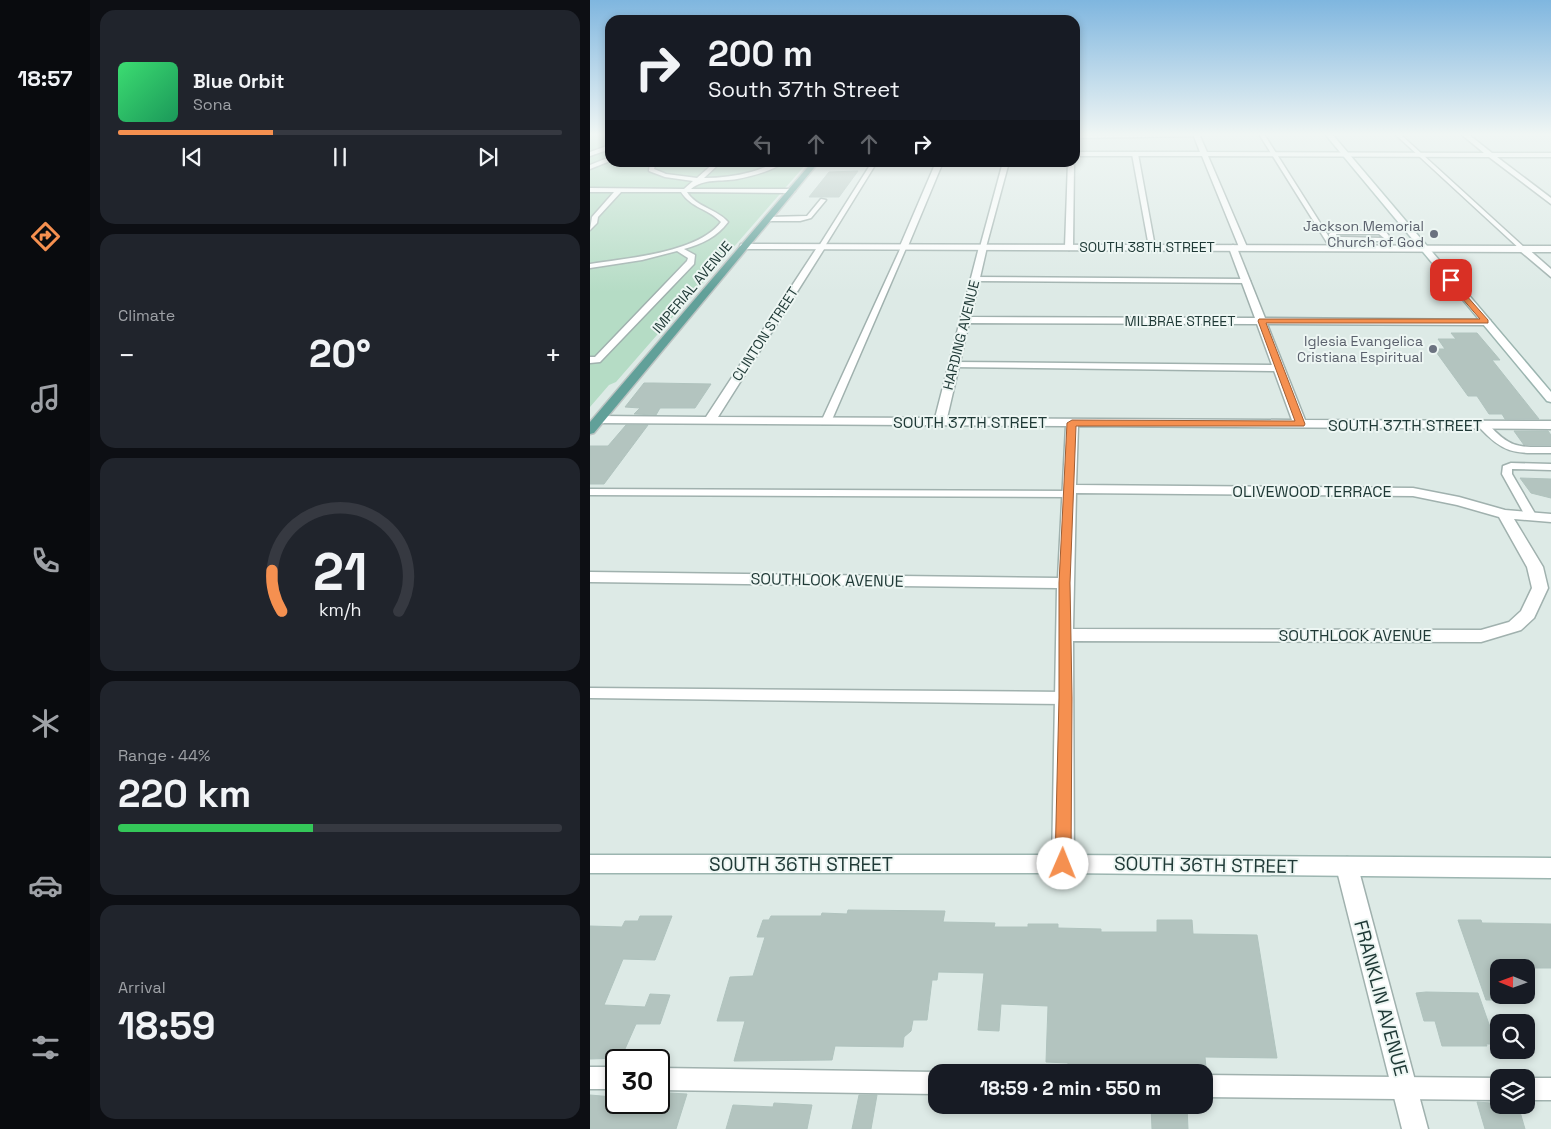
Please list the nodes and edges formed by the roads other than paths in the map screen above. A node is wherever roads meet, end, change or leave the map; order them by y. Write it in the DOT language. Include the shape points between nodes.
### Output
graph roads {
  1 [pos="690,187"];
  2 [pos="795,187"];
  3 [pos="859,187"];
  4 [pos="929,187"];
  5 [pos="999,187"];
  6 [pos="1071,187"];
  7 [pos="1141,187"];
  8 [pos="1216,187"];
  9 [pos="1295,187"];
  10 [pos="1372,187"];
  11 [pos="1454,187"];
  12 [pos="1532,187"];
  13 [pos="590,190"];
  14 [pos="619,190"];
  15 [pos="685,190"];
  16 [pos="792,190"];
  17 [pos="823,200"];
  18 [pos="1551,202"];
  19 [pos="768,219"];
  20 [pos="590,228"];
  21 [pos="1331,242"];
  22 [pos="744,246"];
  23 [pos="822,246"];
  24 [pos="904,246"];
  25 [pos="1069,246"];
  26 [pos="982,247"];
  27 [pos="1152,247"];
  28 [pos="1238,247"];
  29 [pos="678,249"];
  30 [pos="1425,249"];
  31 [pos="1523,249"];
  32 [pos="1551,249"];
  33 [pos="590,266"];
  34 [pos="1551,274"];
  35 [pos="975,279"];
  36 [pos="1246,281"];
  37 [pos="965,320"];
  38 [pos="1262,321"];
  39 [pos="1486,322"];
  40 [pos="590,360"];
  41 [pos="954,365"];
  42 [pos="1279,368"];
  43 [pos="1551,399"];
  44 [pos="593,419"];
  45 [pos="708,421"];
  46 [pos="826,422"];
  47 [pos="940,422"];
  48 [pos="1072,423"];
  49 [pos="1300,424"];
  50 [pos="1483,425"];
  51 [pos="1551,426"];
  52 [pos="590,430"];
  53 [pos="1551,450"];
  54 [pos="1551,467"];
  55 [pos="590,492"];
  56 [pos="1069,492"];
  57 [pos="1504,514"];
  58 [pos="1531,517"];
  59 [pos="1551,518"];
  60 [pos="590,577"];
  61 [pos="1064,583"];
  62 [pos="1064,635"];
  63 [pos="590,693"];
  64 [pos="1065,698"];
  65 [pos="590,864"];
  66 [pos="1063,864"];
  67 [pos="1347,867"];
  68 [pos="1551,868"];
  69 [pos="590,1078"];
  70 [pos="605,1078"];
  71 [pos="670,1079"];
  72 [pos="928,1082"];
  73 [pos="1213,1086"];
  74 [pos="1405,1089"];
  75 [pos="1490,1089"];
  76 [pos="1535,1089"];
  77 [pos="1551,1089"];
  78 [pos="1415,1129"];
  1 -- 15 [label="lane"];
  2 -- 16 [label="main road, IMPERIAL AVENUE"];
  3 -- 23 [label="lane"];
  4 -- 24 [label="street"];
  5 -- 26 [label="lane"];
  6 -- 25 [label="street"];
  7 -- 27 [label="lane"];
  8 -- 28 [label="street"];
  9 -- 21 [label="lane"];
  10 -- 30 [label="street"];
  11 -- 31 [label="lane"];
  12 -- 18 [label="street"];
  13 -- 14 [label="lane"];
  14 -- 15 [label="lane"];
  14 -- 20 [label="lane" via="595,217"];
  15 -- 16 [label="lane"];
  15 -- 29 [label="lane" via="690,202 719,214 725,222 713,236"];
  16 -- 19 [label="main road, IMPERIAL AVENUE"];
  17 -- 19 [label="lane" via="809,217"];
  19 -- 22 [label="main road, IMPERIAL AVENUE"];
  21 -- 21 [label="lane" via="1385,240 1389,240 1379,232 1334,232"];
  21 -- 28 [label="street, SOUTH 38TH STREET"];
  21 -- 30 [label="street, SOUTH 38TH STREET"];
  22 -- 23 [label="street, SOUTH 38TH STREET"];
  22 -- 44 [label="main road, IMPERIAL AVENUE"];
  23 -- 24 [label="street, SOUTH 38TH STREET"];
  23 -- 45 [label="street, CLINTON STREET"];
  24 -- 26 [label="street, SOUTH 38TH STREET"];
  24 -- 46 [label="lane"];
  25 -- 26 [label="street, SOUTH 38TH STREET"];
  25 -- 27 [label="street, SOUTH 38TH STREET"];
  26 -- 35 [label="street, HARDING AVENUE"];
  27 -- 28 [label="street, SOUTH 38TH STREET"];
  28 -- 36 [label="street"];
  29 -- 33 [label="lane"];
  29 -- 40 [label="lane" via="692,257 691,262 597,360"];
  30 -- 31 [label="street, SOUTH 38TH STREET"];
  30 -- 39 [label="street"];
  31 -- 32 [label="street, SOUTH 38TH STREET"];
  31 -- 34 [label="street"];
  35 -- 36 [label="lane"];
  35 -- 37 [label="street, HARDING AVENUE"];
  36 -- 38 [label="street"];
  37 -- 38 [label="street, MILBRAE STREET"];
  37 -- 41 [label="street, HARDING AVENUE"];
  38 -- 39 [label="street, MILBRAE STREET"];
  38 -- 42 [label="street"];
  39 -- 43 [label="street"];
  41 -- 42 [label="lane"];
  41 -- 47 [label="street, HARDING AVENUE"];
  42 -- 49 [label="street"];
  44 -- 45 [label="street, SOUTH 37TH STREET"];
  44 -- 52 [label="main road, IMPERIAL AVENUE"];
  45 -- 46 [label="street, SOUTH 37TH STREET"];
  46 -- 47 [label="street, SOUTH 37TH STREET"];
  47 -- 48 [label="street, SOUTH 37TH STREET"];
  48 -- 49 [label="street, SOUTH 37TH STREET"];
  48 -- 56 [label="street"];
  49 -- 50 [label="street, SOUTH 37TH STREET"];
  50 -- 51 [label="street, SOUTH 37TH STREET"];
  50 -- 53 [label="lane" via="1505,447"];
  54 -- 58 [label="lane" via="1507,468 1507,474"];
  55 -- 56 [label="lane"];
  56 -- 57 [label="street, OLIVEWOOD TERRACE" via="1413,492"];
  56 -- 61 [label="street"];
  57 -- 58 [label="street, OLIVEWOOD TERRACE"];
  57 -- 62 [label="street, SOUTHLOOK AVENUE" via="1535,567 1540,588 1528,614 1515,626 1481,636"];
  58 -- 59 [label="street, OLIVEWOOD TERRACE"];
  60 -- 61 [label="street, SOUTHLOOK AVENUE"];
  61 -- 62 [label="street"];
  62 -- 64 [label="street"];
  63 -- 64 [label="lane"];
  64 -- 66 [label="street"];
  65 -- 66 [label="street, SOUTH 36TH STREET"];
  66 -- 67 [label="street, SOUTH 36TH STREET"];
  67 -- 68 [label="street, SOUTH 36TH STREET"];
  67 -- 74 [label="street, FRANKLIN AVENUE"];
  69 -- 70 [label="lane"];
  71 -- 72 [label="lane"];
  73 -- 74 [label="lane"];
  74 -- 75 [label="lane"];
  74 -- 78 [label="street, FRANKLIN AVENUE"];
  76 -- 77 [label="lane"];
}
